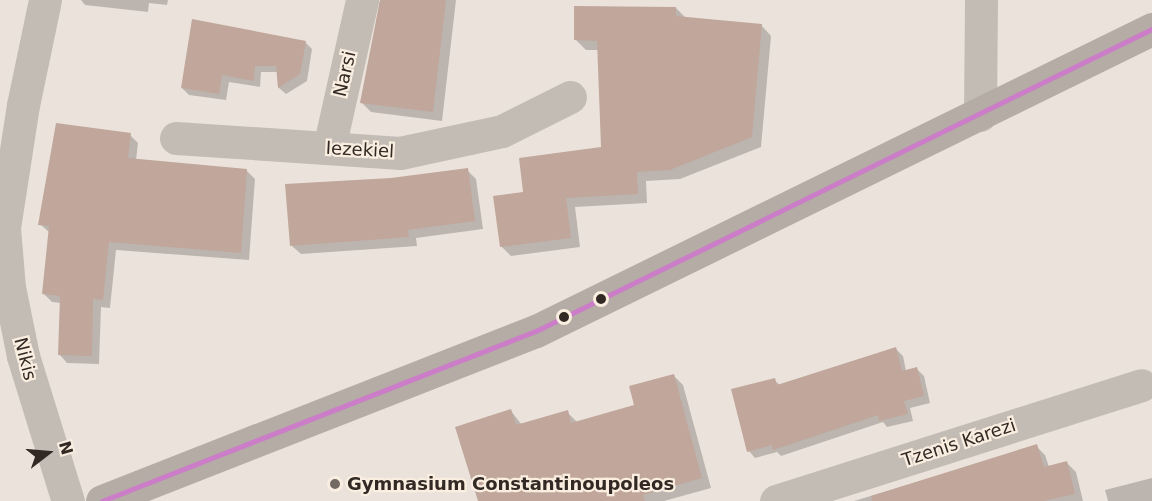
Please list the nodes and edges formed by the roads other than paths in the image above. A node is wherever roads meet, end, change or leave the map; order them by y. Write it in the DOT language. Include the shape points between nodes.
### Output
graph roads {
  1 [pos="45,0"];
  2 [pos="362,0"];
  3 [pos="981,0"];
  4 [pos="1152,29"];
  5 [pos="570,97"];
  6 [pos="11,103"];
  7 [pos="980,115"];
  8 [pos="176,138"];
  9 [pos="329,148"];
  10 [pos="1142,385"];
  11 [pos="68,501"];
  12 [pos="102,501"];
  13 [pos="776,501"];
  1 -- 6 [label="street, Nikis"];
  2 -- 9 [label="street, Narsi"];
  3 -- 7 [label="street"];
  4 -- 7 [label="street"];
  5 -- 9 [label="street, Iezekiel" via="502,131 400,153"];
  6 -- 11 [label="street, Nikis" via="4,228 9,287 23,356"];
  7 -- 12 [label="street" via="536,331"];
  8 -- 9 [label="street, Iezekiel"];
  10 -- 13 [label="street, Tzenis Karezi"];
}
